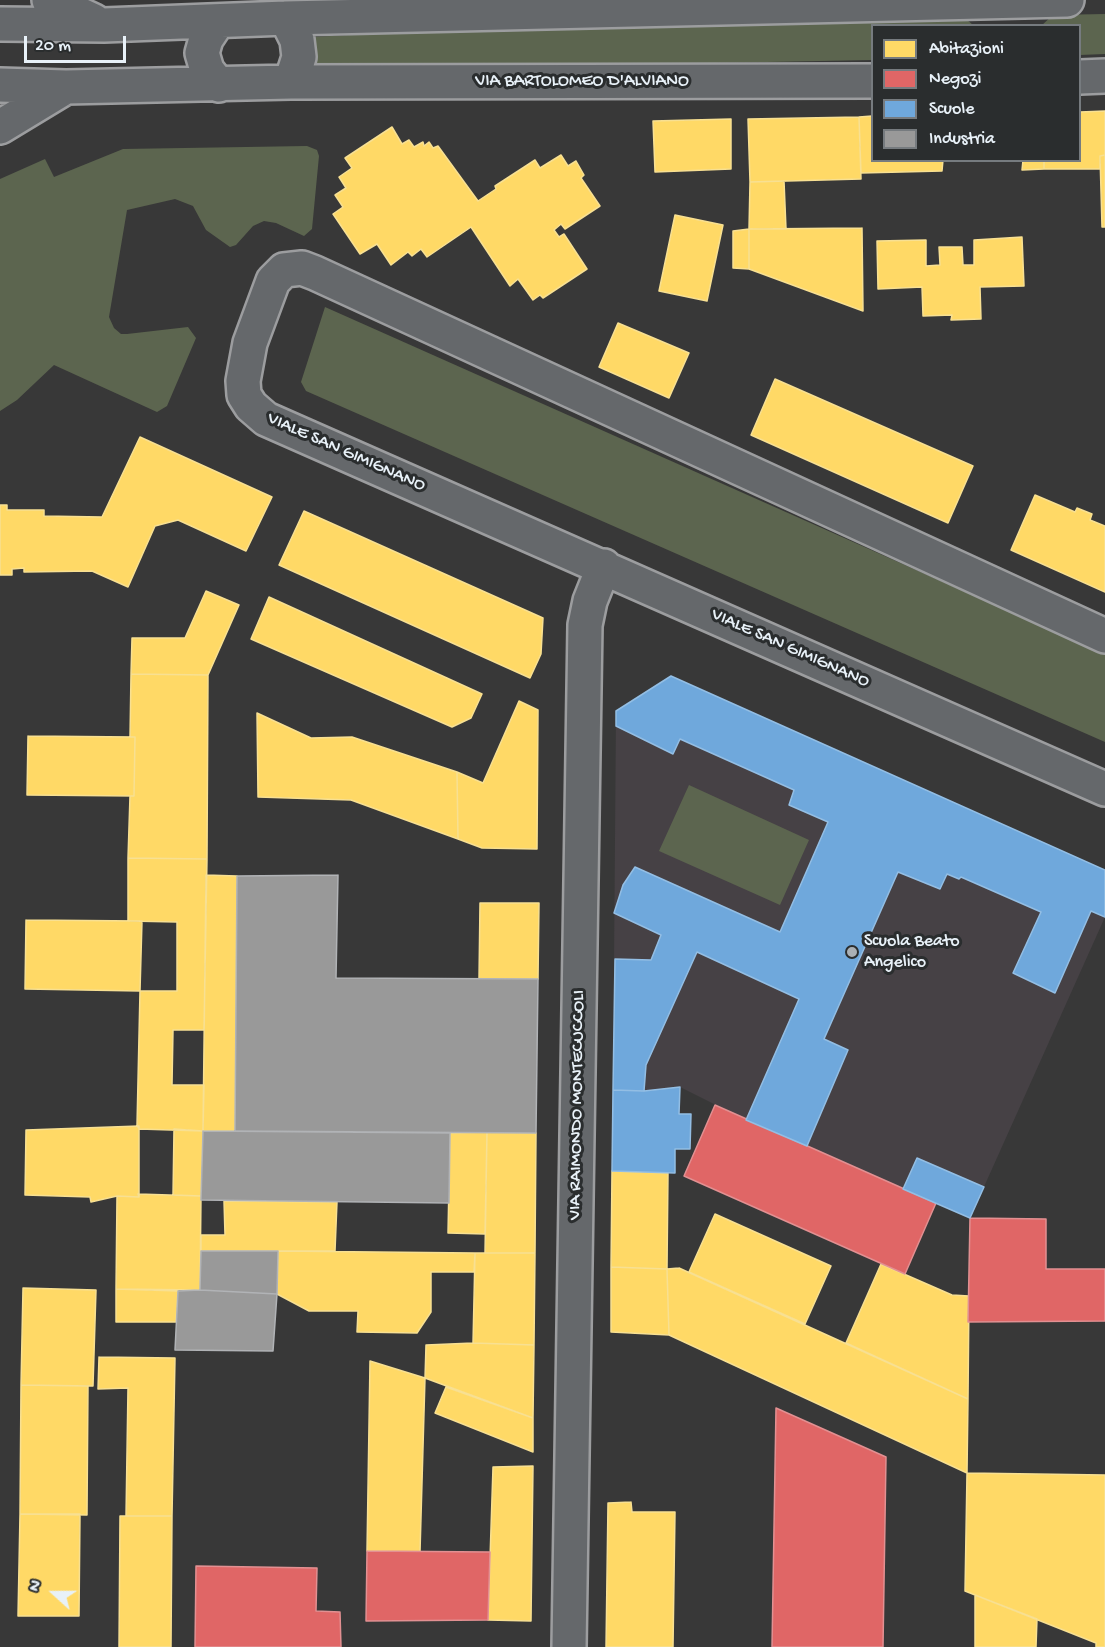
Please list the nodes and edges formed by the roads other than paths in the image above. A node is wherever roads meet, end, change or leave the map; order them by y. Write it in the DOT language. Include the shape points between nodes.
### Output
graph roads {
  1 [pos="49,0"];
  2 [pos="1067,0"];
  3 [pos="1002,14"];
  4 [pos="286,18"];
  5 [pos="218,21"];
  6 [pos="0,24"];
  7 [pos="104,25"];
  8 [pos="1105,76"];
  9 [pos="1081,77"];
  10 [pos="871,81"];
  11 [pos="291,82"];
  12 [pos="0,85"];
  13 [pos="219,86"];
  14 [pos="66,87"];
  15 [pos="0,127"];
  16 [pos="604,566"];
  17 [pos="1105,636"];
  18 [pos="1105,789"];
  19 [pos="569,1647"];
  1 -- 7 [label="street"];
  2 -- 3 [label="street"];
  3 -- 4 [label="street"];
  4 -- 5 [label="street"];
  4 -- 11 [label="street" via="297,40 298,57"];
  5 -- 7 [label="street"];
  5 -- 13 [label="street" via="202,53 207,70"];
  6 -- 7 [label="street"];
  8 -- 9 [label="street"];
  10 -- 11 [label="street, VIA BARTOLOMEO D'ALVIANO"];
  11 -- 13 [label="street"];
  12 -- 14 [label="street"];
  13 -- 14 [label="street"];
  14 -- 15 [label="street"];
  16 -- 17 [label="street, VIALE SAN GIMIGNANO" via="266,419 244,395 243,381 250,343 273,281 284,270 302,268"];
  16 -- 18 [label="street, VIALE SAN GIMIGNANO"];
  16 -- 19 [label="street, VIA RAIMONDO MONTECUCCOLI" via="585,625"];
}
